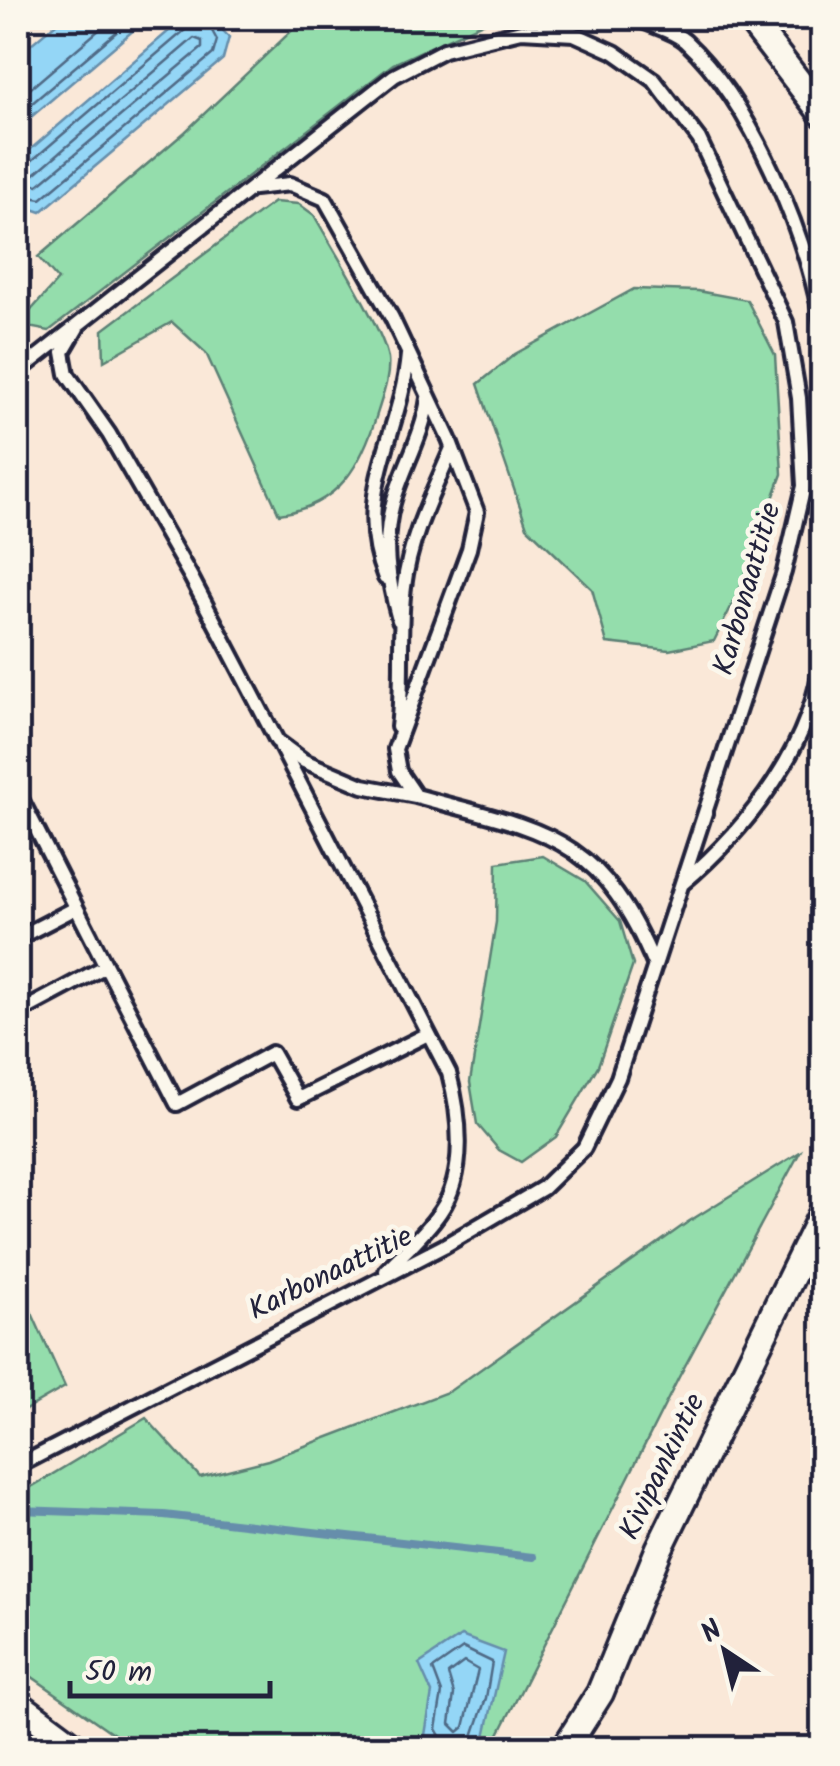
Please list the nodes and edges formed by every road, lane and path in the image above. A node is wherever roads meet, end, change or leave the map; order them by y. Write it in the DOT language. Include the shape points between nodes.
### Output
graph roads {
  1 [pos="637,18"];
  2 [pos="749,18"];
  3 [pos="822,113"];
  4 [pos="251,188"];
  5 [pos="81,322"];
  6 [pos="822,323"];
  7 [pos="408,352"];
  8 [pos="18,372"];
  9 [pos="428,395"];
  10 [pos="452,448"];
  11 [pos="390,589"];
  12 [pos="403,637"];
  13 [pos="822,654"];
  14 [pos="278,740"];
  15 [pos="395,749"];
  16 [pos="18,793"];
  17 [pos="416,796"];
  18 [pos="682,884"];
  19 [pos="76,908"];
  20 [pos="18,938"];
  21 [pos="106,966"];
  22 [pos="655,966"];
  23 [pos="23,1010"];
  24 [pos="428,1034"];
  25 [pos="822,1214"];
  26 [pos="379,1279"];
  27 [pos="18,1466"];
  28 [pos="18,1704"];
  29 [pos="78,1748"];
  30 [pos="565,1748"];
  1 -- 6 [label="lane" via="683,40 735,104 772,171"];
  2 -- 3 [label="street"];
  4 -- 5 [label="lane, Karbonaattitie"];
  4 -- 7 [label="lane" via="290,184 325,199"];
  4 -- 18 [label="lane, Karbonaattitie" via="394,76 444,50 522,30 574,34 614,52 654,80 699,138 786,322 804,486 784,572"];
  5 -- 8 [label="lane, Karbonaattitie"];
  5 -- 14 [label="lane" via="63,352 67,374 109,434"];
  7 -- 9 [label="lane"];
  7 -- 11 [label="lane" via="405,386 372,496 375,552"];
  9 -- 10 [label="lane"];
  9 -- 11 [label="lane" via="425,421 393,503 386,543"];
  10 -- 12 [label="lane" via="412,540"];
  10 -- 15 [label="lane" via="477,512 470,548"];
  11 -- 12 [label="lane"];
  12 -- 15 [label="lane"];
  13 -- 18 [label="lane" via="805,730 749,815"];
  14 -- 17 [label="lane" via="304,760 362,786"];
  14 -- 24 [label="lane"];
  15 -- 17 [label="lane" via="399,771"];
  16 -- 19 [label="lane"];
  17 -- 22 [label="lane" via="518,824 575,850 633,914"];
  18 -- 22 [label="lane, Karbonaattitie"];
  19 -- 20 [label="lane"];
  19 -- 21 [label="lane"];
  21 -- 23 [label="lane"];
  21 -- 24 [label="lane" via="176,1104 272,1053 298,1099"];
  22 -- 26 [label="lane, Karbonaattitie" via="612,1091 584,1148 543,1188"];
  24 -- 26 [label="lane" via="456,1100 456,1168 442,1210"];
  25 -- 30 [label="street, Kivipankintie" via="659,1549 600,1692"];
  26 -- 27 [label="lane, Karbonaattitie"];
  28 -- 29 [label="street"];
}
